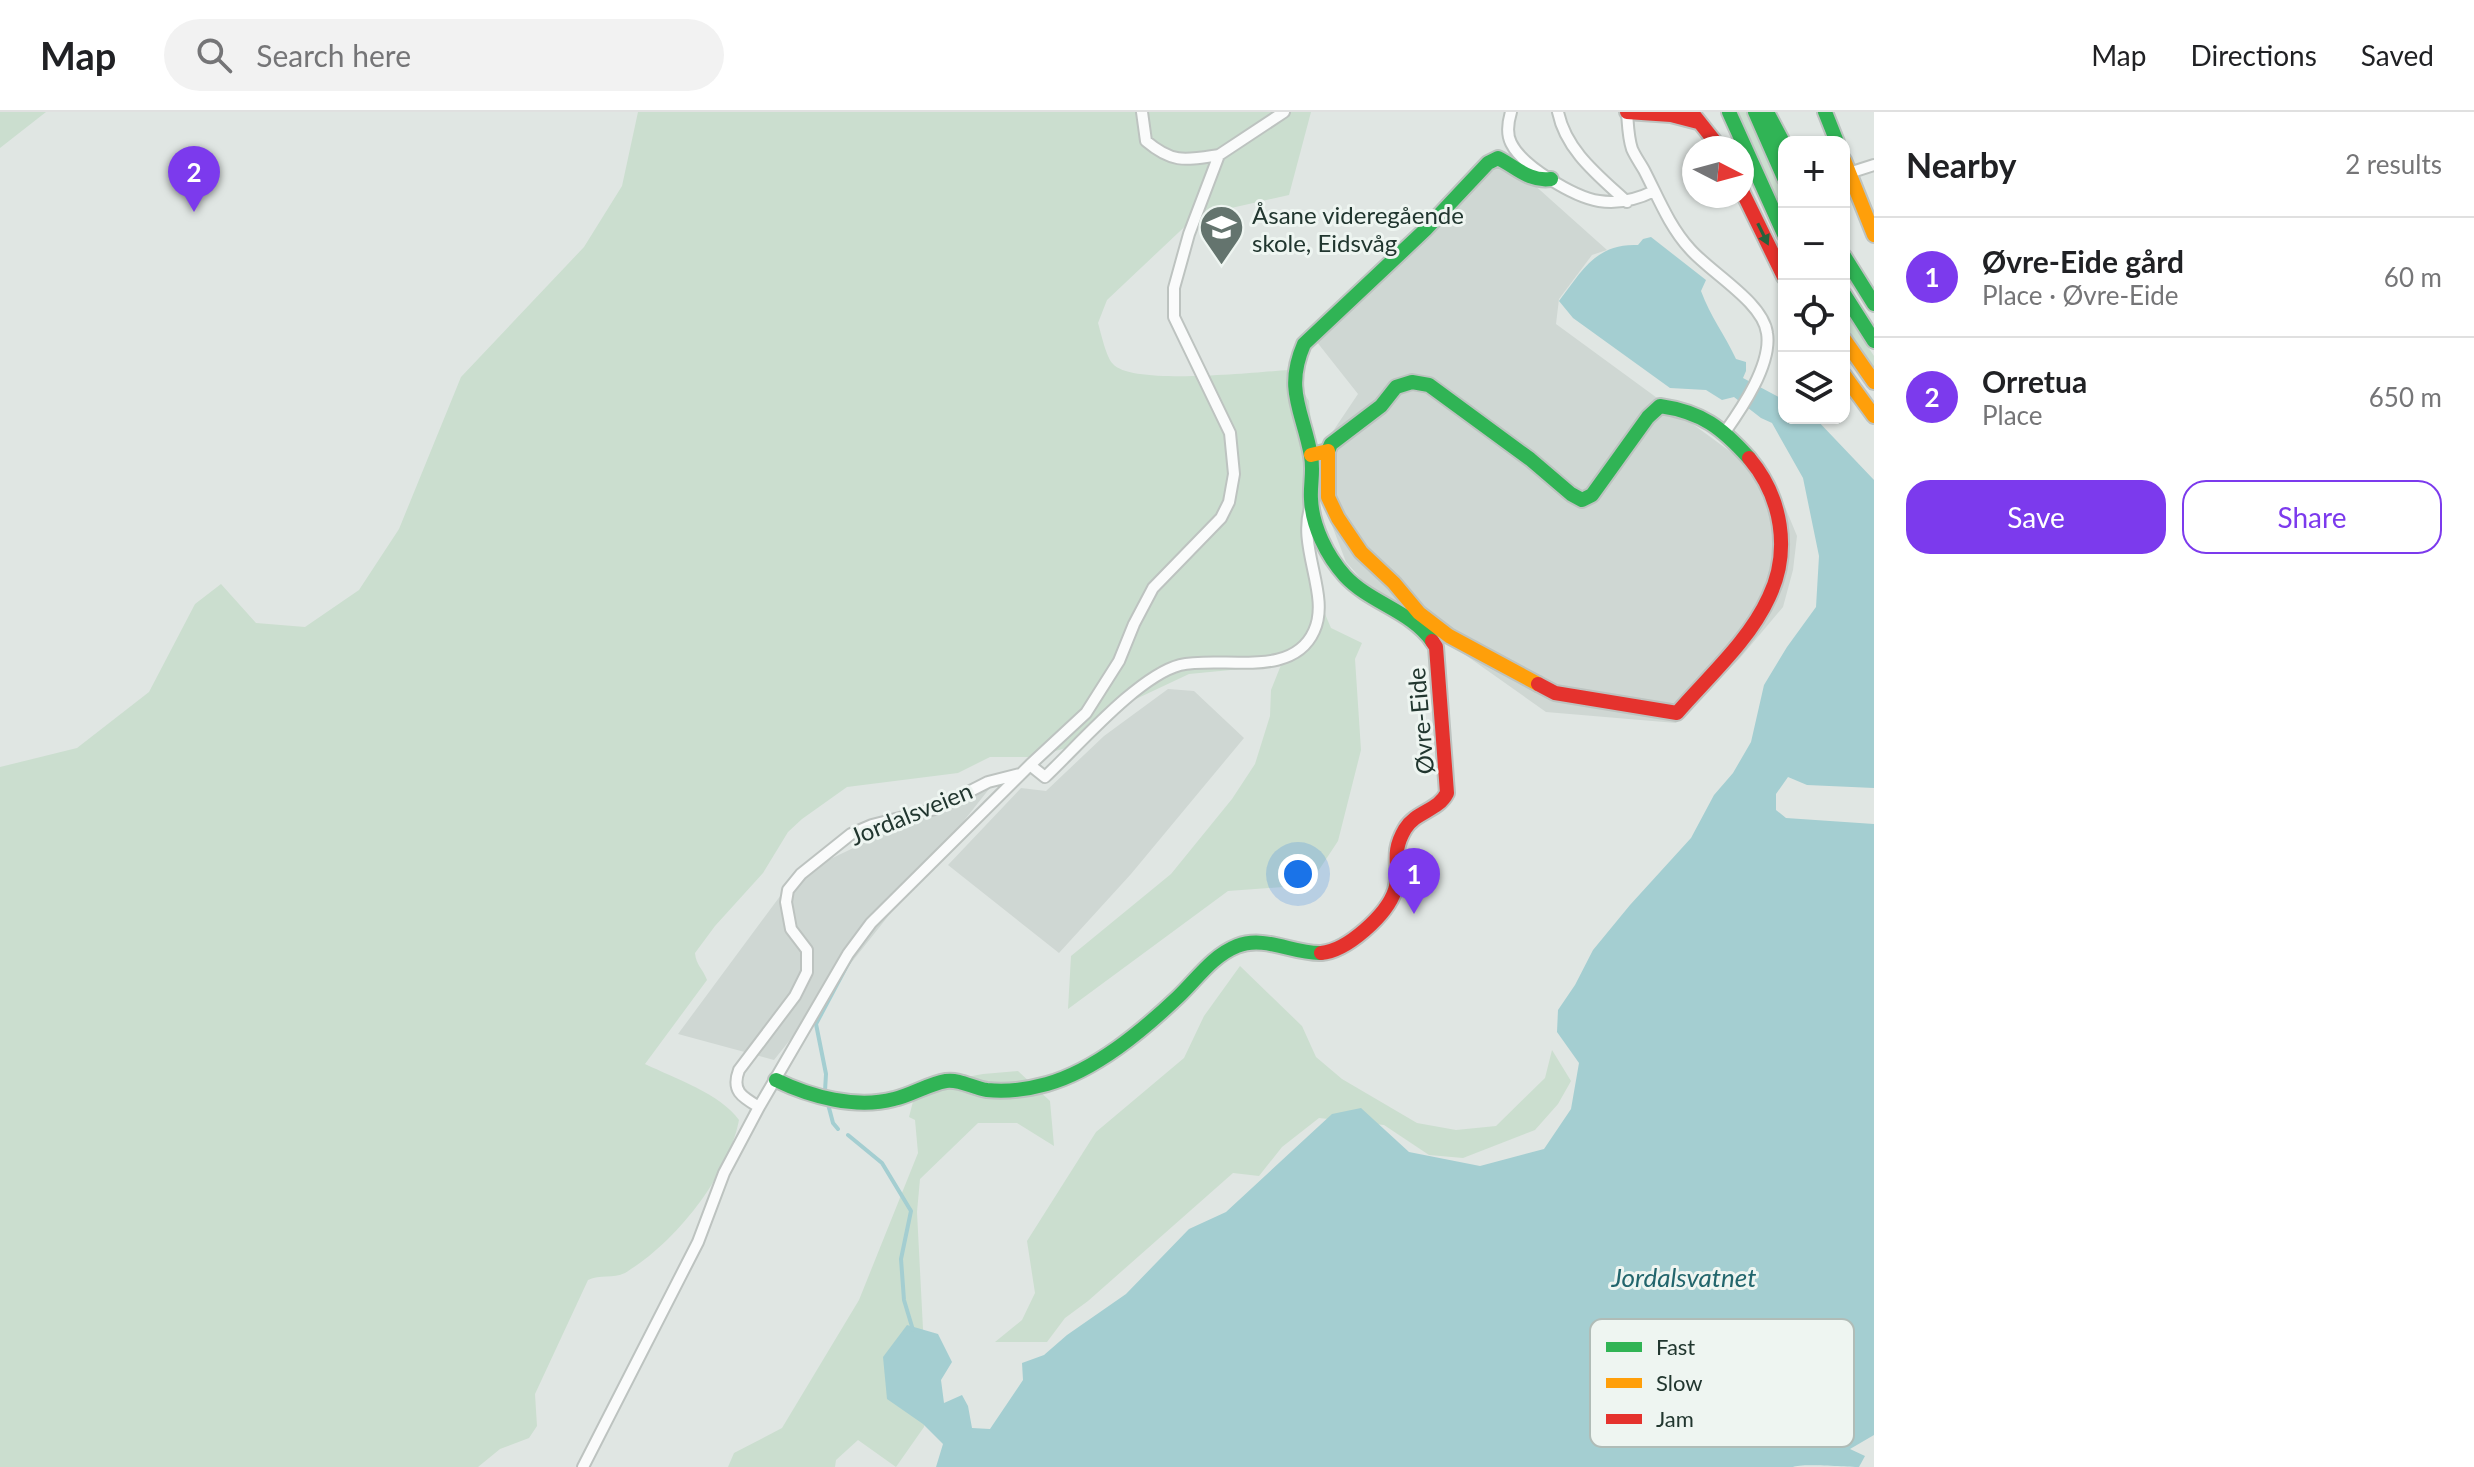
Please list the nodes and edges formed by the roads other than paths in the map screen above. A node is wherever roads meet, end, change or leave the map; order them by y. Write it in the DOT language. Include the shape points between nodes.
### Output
graph roads {
  1 [pos="1142,112"];
  2 [pos="1284,112"];
  3 [pos="1511,112"];
  4 [pos="1558,112"];
  5 [pos="1619,112"];
  6 [pos="1628,112"];
  7 [pos="1729,112"];
  8 [pos="1755,112"];
  9 [pos="1767,112"];
  10 [pos="1825,112"];
  11 [pos="1695,117"];
  12 [pos="1710,136"];
  13 [pos="1780,136"];
  14 [pos="1835,136"];
  15 [pos="1219,155"];
  16 [pos="1778,164"];
  17 [pos="1874,165"];
  18 [pos="1850,167"];
  19 [pos="1850,175"];
  20 [pos="1551,179"];
  21 [pos="1654,191"];
  22 [pos="1627,202"];
  23 [pos="1750,208"];
  24 [pos="1778,221"];
  25 [pos="1874,235"];
  26 [pos="1778,265"];
  27 [pos="1850,266"];
  28 [pos="1850,303"];
  29 [pos="1874,304"];
  30 [pos="1874,341"];
  31 [pos="1850,348"];
  32 [pos="1874,382"];
  33 [pos="1850,383"];
  34 [pos="1874,416"];
  35 [pos="1725,432"];
  36 [pos="1328,451"];
  37 [pos="1311,455"];
  38 [pos="1311,503"];
  39 [pos="1030,765"];
  40 [pos="1021,774"];
  41 [pos="776,1080"];
  42 [pos="759,1107"];
  43 [pos="583,1467"];
  1 -- 15 [label="street" via="1146,141 1161,154 1187,160"];
  2 -- 15 [label="street"];
  3 -- 20 [label="street" via="1512,145"];
  4 -- 22 [label="street" via="1581,159"];
  5 -- 6 [label="main road"];
  6 -- 11 [label="main road"];
  6 -- 21 [label="street" via="1633,150"];
  7 -- 24 [label="main road"];
  8 -- 16 [label="main road"];
  9 -- 13 [label="main road"];
  10 -- 14 [label="main road"];
  11 -- 12 [label="main road"];
  15 -- 39 [label="street, Jordalsveien" via="1189,234 1174,288 1174,317 1230,433 1234,474 1229,502 1221,518 1153,588 1119,661 1086,713"];
  17 -- 18 [label="street"];
  19 -- 25 [label="main road"];
  20 -- 22 [label="street" via="1597,201"];
  20 -- 37 [label="main road, Øvre-Eide" via="1529,178 1498,158 1488,163 1304,344 1293,376"];
  21 -- 22 [label="street"];
  21 -- 35 [label="street" via="1691,251 1765,323 1768,350"];
  23 -- 26 [label="main road, one-way"];
  27 -- 29 [label="main road"];
  28 -- 30 [label="main road"];
  31 -- 32 [label="main road"];
  33 -- 34 [label="main road"];
  35 -- 36 [label="main road" via="1710,420 1660,406 1592,495 1582,500 1429,385 1412,382 1396,387"];
  35 -- 36 [label="main road" via="1759,468 1772,492 1782,525 1780,561 1770,597 1677,713 1555,693 1449,636 1419,613 1361,552 1338,518 1328,497"];
  36 -- 37 [label="main road"];
  37 -- 38 [label="main road, Øvre-Eide"];
  38 -- 39 [label="street, Øvre-Eide" via="1306,529 1318,618 1300,649 1257,662 1208,661 1166,670 1126,699 1045,777"];
  38 -- 41 [label="main road, Øvre-Eide" via="1323,542 1347,578 1436,647 1445,799 1416,815 1405,830 1394,854 1395,891 1381,914 1333,951 1316,953 1267,942 1230,949 1144,1026 1060,1081 992,1091 949,1080 874,1102 813,1094"];
  39 -- 40 [label="street, Jordalsveien"];
  40 -- 41 [label="street, Jordalsveien" via="871,923"];
  40 -- 42 [label="street, Jordalsveien" via="988,782 935,809 851,834 793,883 786,896 788,921 807,950 807,972 736,1078 737,1089"];
  41 -- 42 [label="street, Jordalsveien"];
  42 -- 43 [label="street, Jordalsveien" via="724,1173 698,1242"];
}
